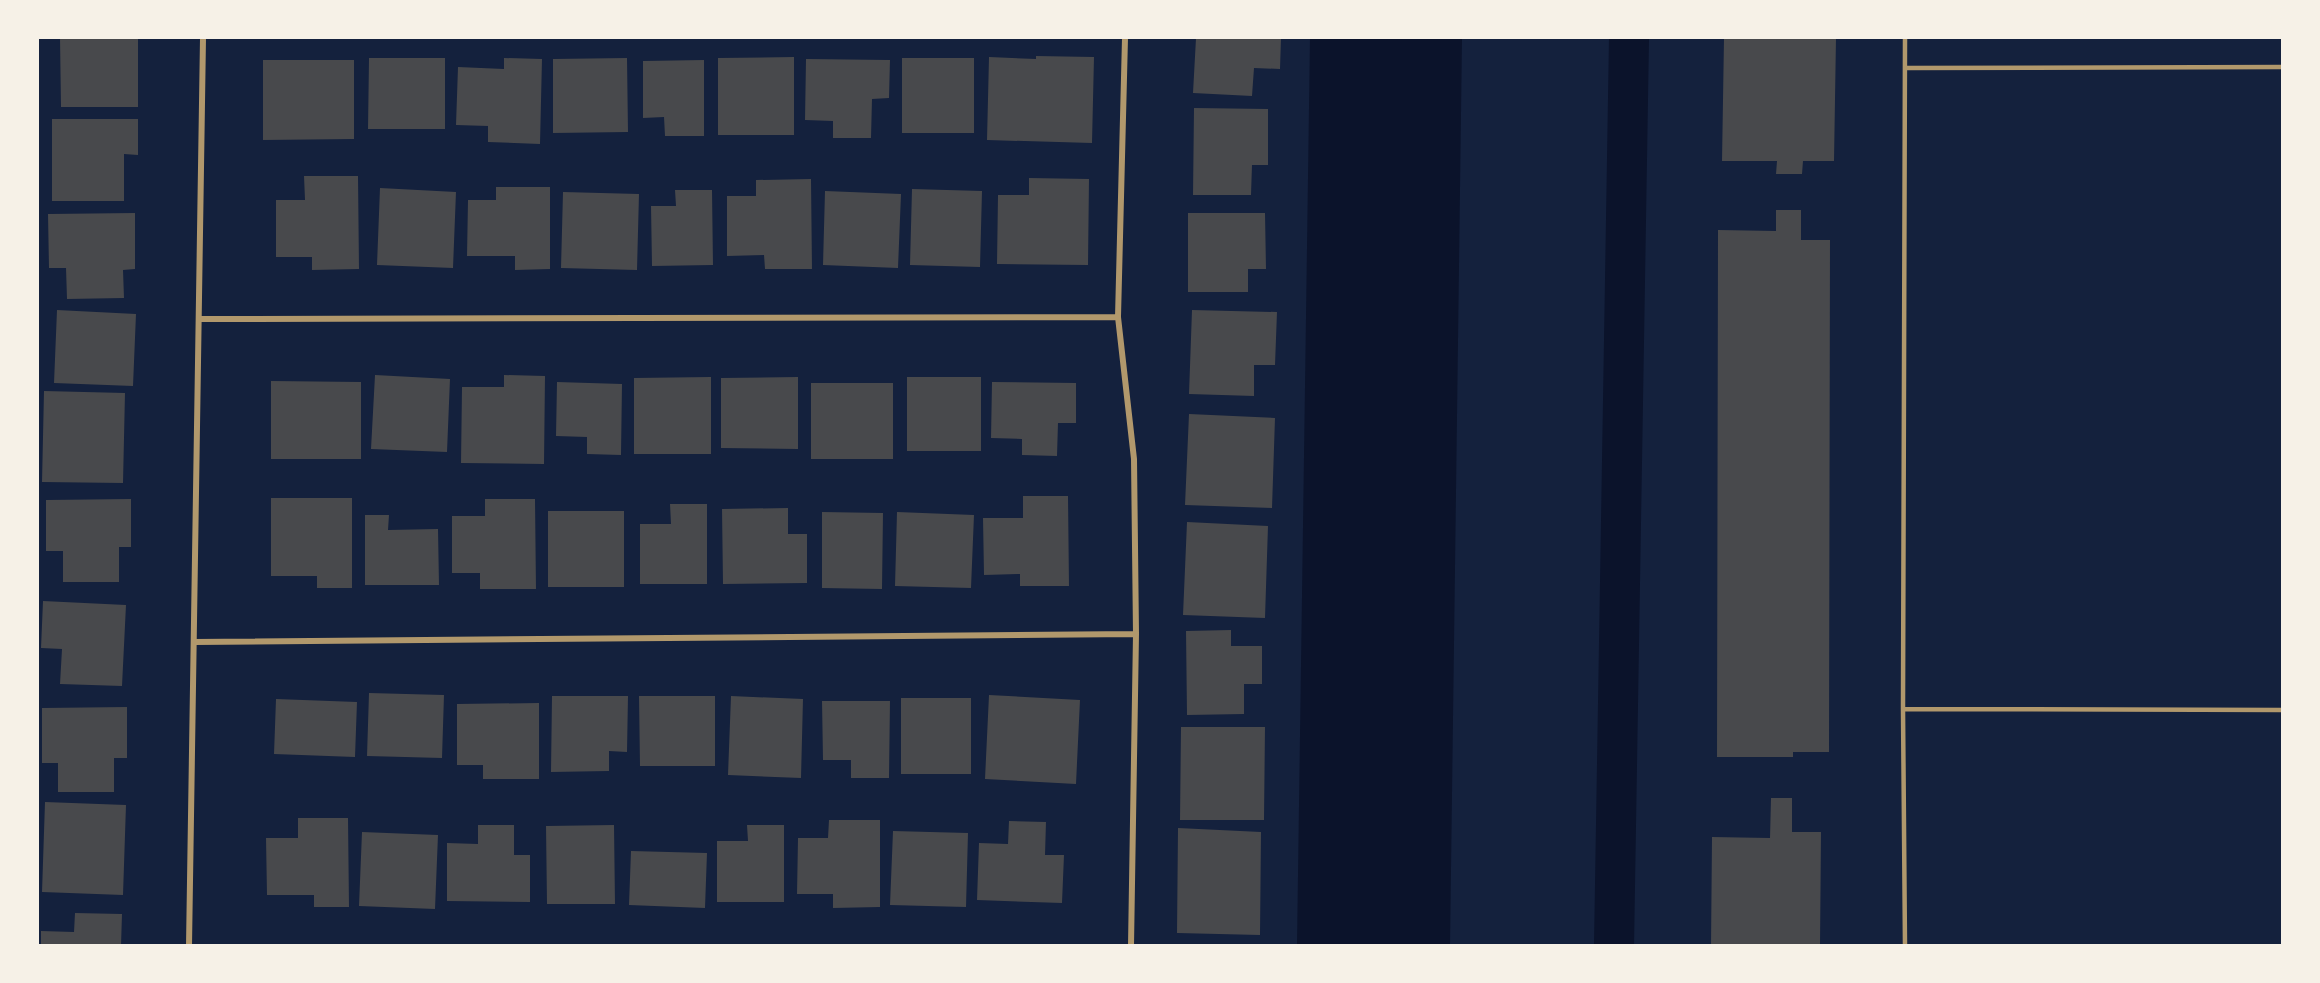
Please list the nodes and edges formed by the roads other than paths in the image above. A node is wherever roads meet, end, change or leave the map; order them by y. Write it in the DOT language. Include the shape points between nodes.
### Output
graph roads {
  1 [pos="202,38"];
  2 [pos="1125,38"];
  3 [pos="1905,38"];
  4 [pos="2283,67"];
  5 [pos="1905,68"];
  6 [pos="1118,317"];
  7 [pos="199,319"];
  8 [pos="1136,634"];
  9 [pos="194,642"];
  10 [pos="1904,709"];
  11 [pos="2283,710"];
  12 [pos="189,945"];
  13 [pos="1131,945"];
  14 [pos="1905,945"];
  1 -- 7 [label="street"];
  2 -- 6 [label="street"];
  3 -- 5 [label="lane"];
  4 -- 5 [label="lane"];
  5 -- 10 [label="lane"];
  6 -- 7 [label="street"];
  6 -- 8 [label="street" via="1134,459"];
  7 -- 9 [label="street"];
  8 -- 9 [label="street"];
  8 -- 13 [label="street"];
  9 -- 12 [label="street"];
  10 -- 11 [label="lane"];
  10 -- 14 [label="lane"];
}
